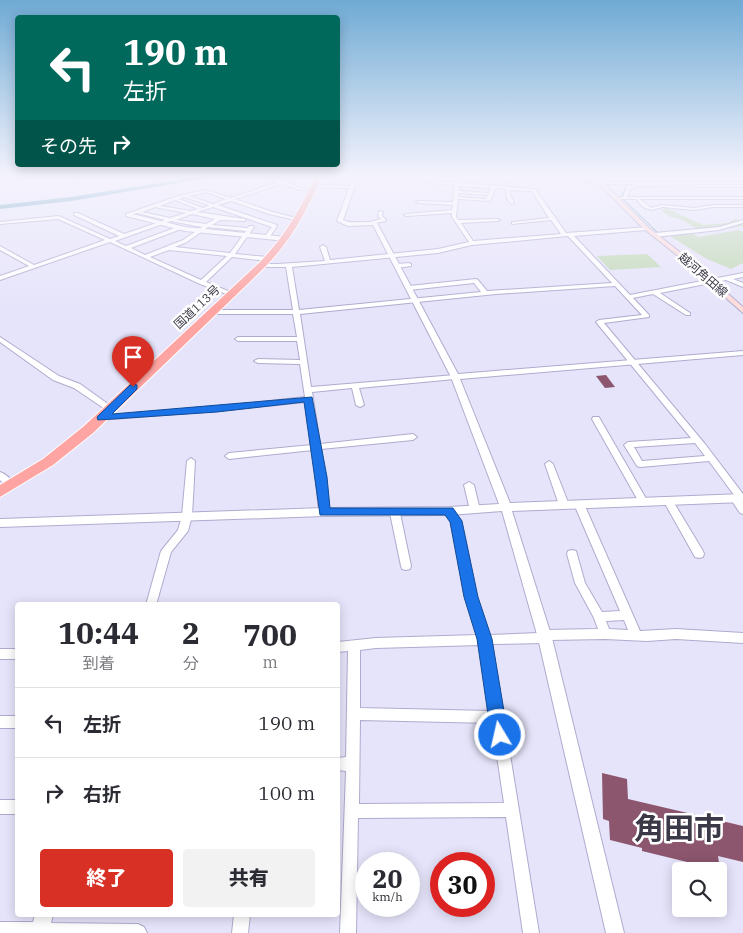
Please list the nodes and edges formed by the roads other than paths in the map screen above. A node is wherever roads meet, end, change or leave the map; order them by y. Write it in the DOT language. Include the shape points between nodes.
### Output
graph roads {
  1 [pos="212,220"];
  2 [pos="298,220"];
  3 [pos="29,221"];
  4 [pos="67,221"];
  5 [pos="90,221"];
  6 [pos="151,221"];
  7 [pos="168,221"];
  8 [pos="173,221"];
  9 [pos="215,221"];
  10 [pos="230,221"];
  11 [pos="240,221"];
  12 [pos="260,221"];
  13 [pos="340,221"];
  14 [pos="382,221"];
  15 [pos="476,221"];
  16 [pos="531,221"];
  17 [pos="554,221"];
  18 [pos="639,221"];
  19 [pos="741,221"];
  20 [pos="458,222"];
  21 [pos="161,223"];
  22 [pos="372,223"];
  23 [pos="514,223"];
  24 [pos="0,224"];
  25 [pos="206,226"];
  26 [pos="179,228"];
  27 [pos="251,228"];
  28 [pos="646,228"];
  29 [pos="199,231"];
  30 [pos="567,234"];
  31 [pos="654,235"];
  32 [pos="123,236"];
  33 [pos="267,237"];
  34 [pos="286,239"];
  35 [pos="111,241"];
  36 [pos="472,243"];
  37 [pos="324,247"];
  38 [pos="0,248"];
  39 [pos="126,248"];
  40 [pos="166,248"];
  41 [pos="232,254"];
  42 [pos="391,255"];
  43 [pos="145,256"];
  44 [pos="265,262"];
  45 [pos="328,262"];
  46 [pos="289,265"];
  47 [pos="409,265"];
  48 [pos="397,266"];
  49 [pos="34,267"];
  50 [pos="743,275"];
  51 [pos="0,278"];
  52 [pos="727,278"];
  53 [pos="711,282"];
  54 [pos="202,283"];
  55 [pos="617,284"];
  56 [pos="743,285"];
  57 [pos="409,288"];
  58 [pos="654,292"];
  59 [pos="485,293"];
  60 [pos="231,294"];
  61 [pos="629,297"];
  62 [pos="415,301"];
  63 [pos="743,311"];
  64 [pos="211,312"];
  65 [pos="298,312"];
  66 [pos="688,314"];
  67 [pos="0,339"];
  68 [pos="238,339"];
  69 [pos="299,339"];
  70 [pos="743,353"];
  71 [pos="258,361"];
  72 [pos="302,362"];
  73 [pos="632,362"];
  74 [pos="455,377"];
  75 [pos="355,386"];
  76 [pos="308,395"];
  77 [pos="360,405"];
  78 [pos="111,409"];
  79 [pos="102,418"];
  80 [pos="596,420"];
  81 [pos="413,437"];
  82 [pos="696,440"];
  83 [pos="316,447"];
  84 [pos="228,456"];
  85 [pos="711,458"];
  86 [pos="192,461"];
  87 [pos="549,464"];
  88 [pos="0,475"];
  89 [pos="469,484"];
  90 [pos="11,485"];
  91 [pos="0,492"];
  92 [pos="740,498"];
  93 [pos="668,500"];
  94 [pos="643,502"];
  95 [pos="580,504"];
  96 [pos="564,505"];
  97 [pos="506,506"];
  98 [pos="474,510"];
  99 [pos="448,511"];
  100 [pos="743,511"];
  101 [pos="324,512"];
  102 [pos="395,513"];
  103 [pos="187,516"];
  104 [pos="0,523"];
  105 [pos="572,554"];
  106 [pos="699,554"];
  107 [pos="406,566"];
  108 [pos="152,602"];
  109 [pos="628,615"];
  110 [pos="599,617"];
  111 [pos="605,634"];
  112 [pos="636,635"];
  113 [pos="544,636"];
  114 [pos="743,638"];
  115 [pos="485,639"];
  116 [pos="340,646"];
  117 [pos="354,646"];
  118 [pos="0,654"];
  119 [pos="15,654"];
  120 [pos="354,714"];
  121 [pos="497,716"];
  122 [pos="0,722"];
  123 [pos="15,722"];
  124 [pos="340,764"];
  125 [pos="352,764"];
  126 [pos="0,807"];
  127 [pos="15,807"];
  128 [pos="512,810"];
  129 [pos="352,811"];
  130 [pos="242,917"];
  131 [pos="41,926"];
  132 [pos="0,931"];
  133 [pos="138,933"];
  134 [pos="240,933"];
  135 [pos="348,933"];
  136 [pos="531,933"];
  137 [pos="615,933"];
  1 -- 25 [label="street"];
  2 -- 34 [label="highway, 国道113号"];
  3 -- 24 [label="street"];
  4 -- 35 [label="street"];
  5 -- 32 [label="street"];
  6 -- 21 [label="street"];
  7 -- 21 [label="street"];
  8 -- 25 [label="street"];
  9 -- 27 [label="street"];
  10 -- 27 [label="street"];
  11 -- 27 [label="street"];
  12 -- 27 [label="street"];
  13 -- 22 [label="street"];
  14 -- 22 [label="street"];
  15 -- 20 [label="street"];
  16 -- 23 [label="street"];
  17 -- 30 [label="street"];
  18 -- 28 [label="main road, 越河角田線"];
  19 -- 31 [label="street" via="719,228"];
  20 -- 36 [label="street"];
  21 -- 26 [label="street"];
  21 -- 32 [label="street"];
  22 -- 42 [label="street"];
  25 -- 27 [label="street"];
  25 -- 29 [label="street"];
  26 -- 29 [label="street"];
  26 -- 39 [label="street"];
  27 -- 29 [label="street"];
  27 -- 33 [label="street"];
  27 -- 33 [label="street" via="275,226"];
  27 -- 41 [label="street"];
  28 -- 30 [label="street"];
  28 -- 31 [label="main road, 越河角田線"];
  29 -- 40 [label="street"];
  30 -- 36 [label="street"];
  30 -- 55 [label="street"];
  31 -- 53 [label="main road, 越河角田線"];
  32 -- 35 [label="street"];
  33 -- 34 [label="street"];
  34 -- 44 [label="highway, 国道113号"];
  35 -- 39 [label="street"];
  35 -- 49 [label="street"];
  36 -- 42 [label="street" via="447,250"];
  37 -- 45 [label="street"];
  38 -- 49 [label="street"];
  39 -- 43 [label="street"];
  40 -- 41 [label="street"];
  40 -- 43 [label="street"];
  41 -- 44 [label="street"];
  41 -- 54 [label="street"];
  42 -- 45 [label="street"];
  42 -- 48 [label="street"];
  43 -- 54 [label="street"];
  44 -- 46 [label="street"];
  44 -- 60 [label="highway, 国道113号"];
  45 -- 46 [label="street"];
  46 -- 65 [label="street"];
  47 -- 48 [label="street"];
  48 -- 57 [label="street"];
  49 -- 51 [label="street"];
  50 -- 52 [label="street"];
  52 -- 53 [label="street"];
  52 -- 56 [label="street"];
  53 -- 58 [label="street"];
  53 -- 63 [label="main road, 越河角田線"];
  54 -- 60 [label="street"];
  55 -- 59 [label="street"];
  55 -- 61 [label="street"];
  57 -- 59 [label="street" via="476,281"];
  57 -- 62 [label="street"];
  58 -- 61 [label="street"];
  58 -- 66 [label="street"];
  59 -- 62 [label="street"];
  60 -- 64 [label="highway, 国道113号"];
  61 -- 73 [label="street" via="647,317 599,322"];
  62 -- 65 [label="street"];
  62 -- 74 [label="street"];
  64 -- 65 [label="street"];
  64 -- 78 [label="highway, 国道113号"];
  65 -- 69 [label="street"];
  67 -- 78 [label="street" via="56,378 77,386"];
  68 -- 69 [label="street"];
  69 -- 72 [label="street"];
  70 -- 73 [label="street"];
  71 -- 72 [label="street"];
  72 -- 76 [label="street"];
  73 -- 74 [label="street"];
  73 -- 82 [label="street"];
  74 -- 75 [label="street"];
  74 -- 97 [label="street"];
  75 -- 76 [label="street"];
  75 -- 77 [label="street"];
  76 -- 79 [label="street" via="217,409"];
  76 -- 83 [label="street"];
  78 -- 79 [label="highway, 国道113号"];
  79 -- 90 [label="highway, 国道113号" via="48,462"];
  80 -- 94 [label="street"];
  81 -- 83 [label="street"];
  82 -- 85 [label="street"];
  82 -- 85 [label="street" via="628,445 640,464"];
  83 -- 84 [label="street"];
  83 -- 101 [label="street"];
  85 -- 92 [label="street"];
  86 -- 103 [label="street"];
  87 -- 96 [label="street"];
  88 -- 90 [label="street"];
  89 -- 98 [label="street"];
  90 -- 91 [label="highway, 国道113号"];
  92 -- 93 [label="street"];
  92 -- 100 [label="street"];
  93 -- 94 [label="street"];
  93 -- 106 [label="street"];
  94 -- 95 [label="street"];
  95 -- 96 [label="street"];
  95 -- 109 [label="street"];
  96 -- 97 [label="street"];
  97 -- 98 [label="street"];
  97 -- 113 [label="street"];
  98 -- 99 [label="street"];
  99 -- 102 [label="street"];
  99 -- 115 [label="street" via="456,521 471,597"];
  101 -- 102 [label="street"];
  101 -- 103 [label="street"];
  102 -- 107 [label="street"];
  103 -- 104 [label="street"];
  103 -- 108 [label="street" via="183,530 166,551"];
  105 -- 110 [label="street" via="580,583"];
  109 -- 110 [label="street"];
  109 -- 112 [label="street"];
  110 -- 111 [label="street"];
  111 -- 112 [label="street"];
  111 -- 113 [label="street"];
  112 -- 114 [label="street"];
  113 -- 115 [label="street"];
  113 -- 137 [label="street"];
  115 -- 117 [label="street"];
  115 -- 121 [label="street"];
  116 -- 117 [label="street"];
  117 -- 120 [label="street"];
  118 -- 119 [label="street"];
  120 -- 121 [label="street"];
  120 -- 125 [label="street"];
  121 -- 128 [label="street"];
  122 -- 123 [label="street"];
  124 -- 125 [label="street"];
  125 -- 129 [label="street"];
  126 -- 127 [label="street"];
  128 -- 129 [label="street"];
  128 -- 136 [label="street"];
  129 -- 135 [label="street"];
  130 -- 134 [label="street"];
  131 -- 132 [label="street"];
  131 -- 133 [label="street"];
}
